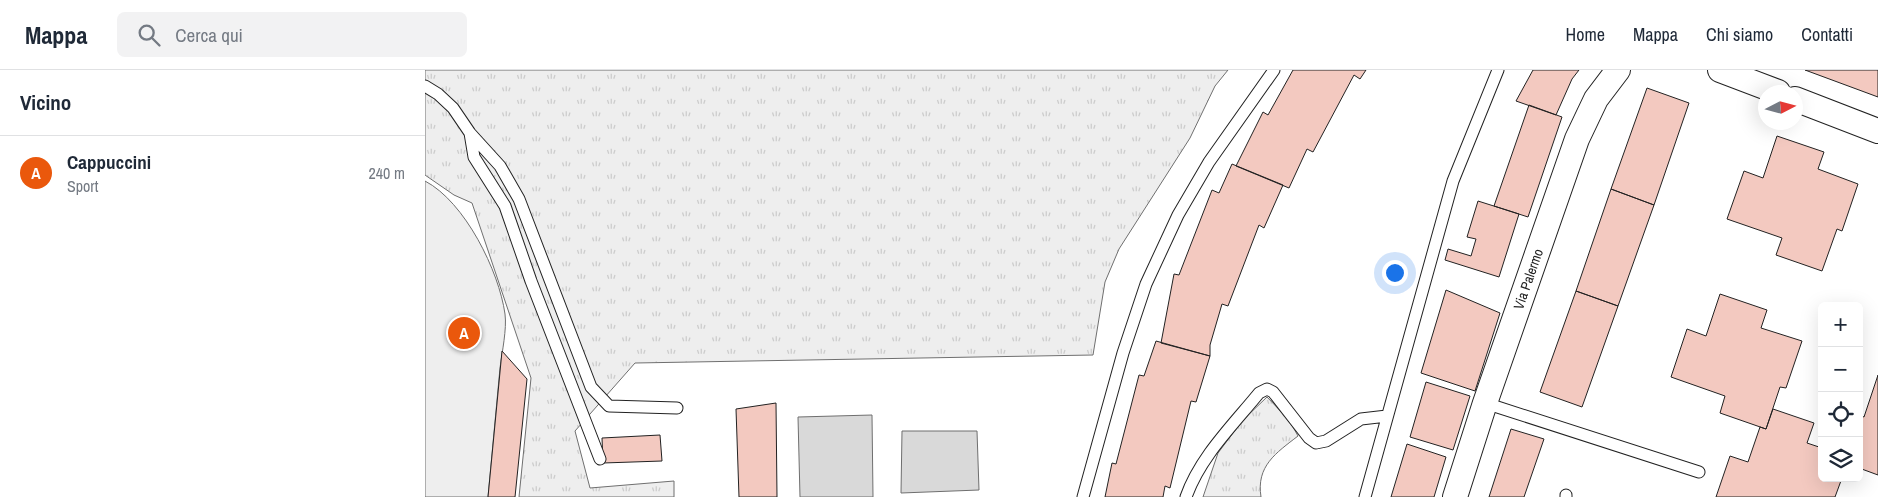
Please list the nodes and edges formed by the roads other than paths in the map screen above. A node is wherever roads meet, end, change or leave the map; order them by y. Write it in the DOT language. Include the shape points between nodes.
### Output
graph roads {
  1 [pos="1274,70"];
  2 [pos="1498,70"];
  3 [pos="1619,70"];
  4 [pos="1720,70"];
  5 [pos="1748,77"];
  6 [pos="1764,85"];
  7 [pos="425,86"];
  8 [pos="1803,102"];
  9 [pos="1878,130"];
  10 [pos="471,133"];
  11 [pos="1485,403"];
  12 [pos="677,408"];
  13 [pos="1387,416"];
  14 [pos="600,459"];
  15 [pos="1699,472"];
  16 [pos="1083,497"];
  17 [pos="1186,497"];
  18 [pos="1365,497"];
  19 [pos="1455,497"];
  1 -- 16 [label="lane" via="1209,162 1178,215 1146,284"];
  2 -- 13 [label="lane" via="1453,181"];
  3 -- 11 [label="street, Via Palermo" via="1596,99 1577,139"];
  4 -- 5 [label="street"];
  5 -- 6 [label="street"];
  7 -- 10 [label="lane" via="453,108"];
  8 -- 9 [label="street"];
  10 -- 12 [label="lane" via="500,166 519,200 591,387 609,406"];
  10 -- 14 [label="lane" via="474,157 505,206"];
  11 -- 15 [label="lane"];
  11 -- 19 [label="street, Via Palermo"];
  13 -- 17 [label="lane" via="1361,419 1326,441 1316,443 1267,389 1259,393 1210,452"];
  13 -- 18 [label="lane"];
}
